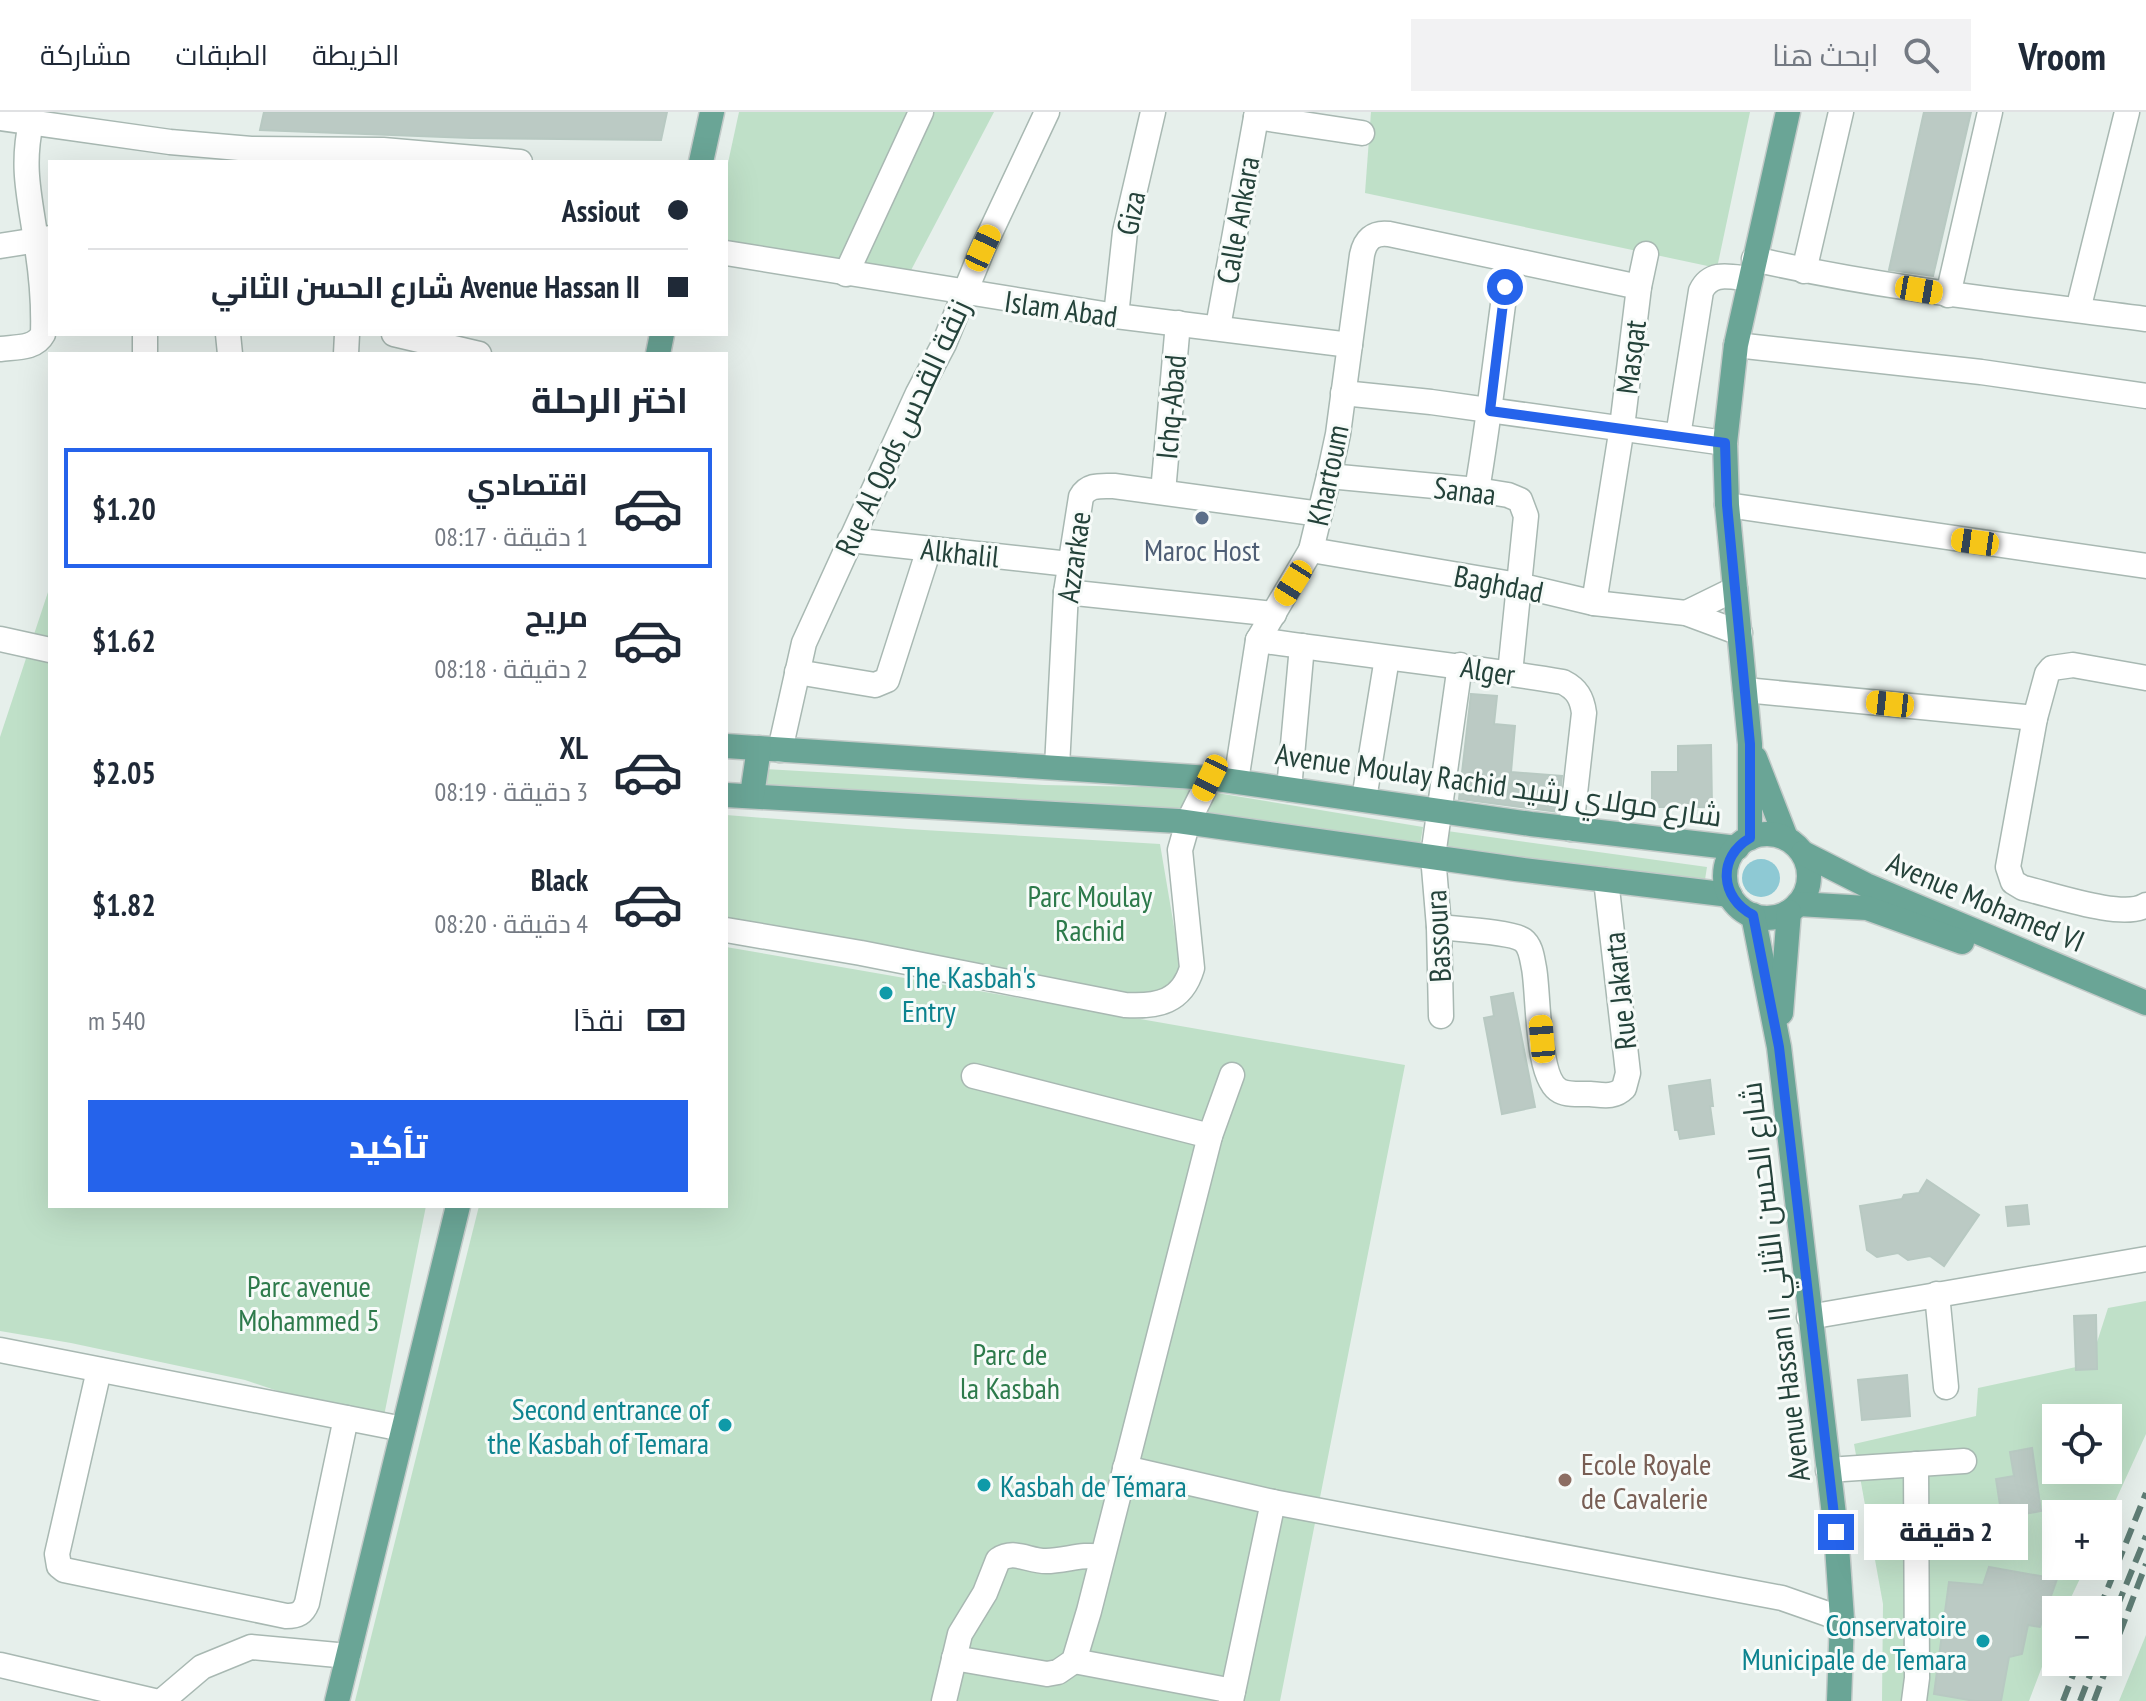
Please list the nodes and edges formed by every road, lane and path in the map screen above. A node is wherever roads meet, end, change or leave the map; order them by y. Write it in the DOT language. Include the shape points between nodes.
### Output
graph roads {
  1 [pos="712,112"];
  2 [pos="921,112"];
  3 [pos="1047,112"];
  4 [pos="1153,112"];
  5 [pos="1788,112"];
  6 [pos="1841,112"];
  7 [pos="1990,112"];
  8 [pos="2127,112"];
  9 [pos="1256,115"];
  10 [pos="14,118"];
  11 [pos="1362,133"];
  12 [pos="170,152"];
  13 [pos="382,156"];
  14 [pos="474,160"];
  15 [pos="701,160"];
  16 [pos="43,239"];
  17 [pos="0,246"];
  18 [pos="728,253"];
  19 [pos="1646,254"];
  20 [pos="1509,261"];
  21 [pos="1752,269"];
  22 [pos="1804,271"];
  23 [pos="846,274"];
  24 [pos="1639,287"];
  25 [pos="963,293"];
  26 [pos="1948,295"];
  27 [pos="2078,310"];
  28 [pos="1116,316"];
  29 [pos="2146,319"];
  30 [pos="1178,323"];
  31 [pos="1218,327"];
  32 [pos="402,336"];
  33 [pos="1350,345"];
  34 [pos="1736,345"];
  35 [pos="0,349"];
  36 [pos="470,352"];
  37 [pos="1343,393"];
  38 [pos="2146,396"];
  39 [pos="1490,411"];
  40 [pos="1622,427"];
  41 [pos="1678,436"];
  42 [pos="1725,443"];
  43 [pos="1329,476"];
  44 [pos="1477,490"];
  45 [pos="1163,492"];
  46 [pos="1727,505"];
  47 [pos="1320,514"];
  48 [pos="850,540"];
  49 [pos="929,549"];
  50 [pos="1311,550"];
  51 [pos="1069,564"];
  52 [pos="2146,566"];
  53 [pos="1518,585"];
  54 [pos="1735,589"];
  55 [pos="1066,592"];
  56 [pos="1594,603"];
  57 [pos="1686,613"];
  58 [pos="1274,614"];
  59 [pos="1740,633"];
  60 [pos="0,639"];
  61 [pos="1258,640"];
  62 [pos="1302,646"];
  63 [pos="48,650"];
  64 [pos="1387,658"];
  65 [pos="1460,665"];
  66 [pos="797,672"];
  67 [pos="1510,673"];
  68 [pos="2146,678"];
  69 [pos="1745,690"];
  70 [pos="2035,718"];
  71 [pos="1750,744"];
  72 [pos="728,746"];
  73 [pos="770,749"];
  74 [pos="1057,767"];
  75 [pos="1210,778"];
  76 [pos="1236,781"];
  77 [pos="1289,789"];
  78 [pos="728,795"];
  79 [pos="752,795"];
  80 [pos="1364,799"];
  81 [pos="1440,810"];
  82 [pos="1188,822"];
  83 [pos="1571,829"];
  84 [pos="1744,843"];
  85 [pos="1794,846"];
  86 [pos="1433,856"];
  87 [pos="1606,880"];
  88 [pos="1730,895"];
  89 [pos="2146,905"];
  90 [pos="1794,908"];
  91 [pos="1753,915"];
  92 [pos="1439,927"];
  93 [pos="728,930"];
  94 [pos="2146,1003"];
  95 [pos="2146,1015"];
  96 [pos="1441,1016"];
  97 [pos="1779,1047"];
  98 [pos="1232,1075"];
  99 [pos="974,1076"];
  100 [pos="1210,1136"];
  101 [pos="458,1208"];
  102 [pos="2146,1259"];
  103 [pos="1937,1294"];
  104 [pos="1809,1317"];
  105 [pos="0,1350"];
  106 [pos="99,1370"];
  107 [pos="1946,1387"];
  108 [pos="346,1418"];
  109 [pos="403,1429"];
  110 [pos="1964,1461"];
  111 [pos="1916,1464"];
  112 [pos="1125,1468"];
  113 [pos="1828,1470"];
  114 [pos="1273,1502"];
  115 [pos="1102,1557"];
  116 [pos="1842,1619"];
  117 [pos="348,1656"];
  118 [pos="954,1658"];
  119 [pos="1074,1661"];
  120 [pos="0,1665"];
  121 [pos="1232,1696"];
  122 [pos="154,1701"];
  123 [pos="162,1701"];
  124 [pos="337,1701"];
  125 [pos="944,1701"];
  126 [pos="1839,1701"];
  127 [pos="1914,1701"];
  1 -- 15 [label="main road"];
  2 -- 23 [label="street"];
  3 -- 25 [label="street, Rue Al Qods زنقة القدس"];
  4 -- 28 [label="street, Giza" via="1125,232"];
  5 -- 21 [label="main road"];
  6 -- 22 [label="street"];
  7 -- 26 [label="street"];
  8 -- 27 [label="street"];
  9 -- 11 [label="street"];
  9 -- 31 [label="street, Calle Ankara"];
  10 -- 12 [label="street"];
  10 -- 16 [label="street" via="26,165 27,198"];
  12 -- 13 [label="street" via="251,149"];
  13 -- 14 [label="street"];
  16 -- 17 [label="street"];
  16 -- 35 [label="street" via="43,334 32,345"];
  18 -- 23 [label="street, Islam Abad"];
  19 -- 24 [label="street, Masqat"];
  20 -- 24 [label="street"];
  20 -- 33 [label="street, Khartoum" via="1381,233 1366,242 1362,255"];
  20 -- 39 [label="street"];
  21 -- 22 [label="street"];
  21 -- 34 [label="main road"];
  21 -- 41 [label="street" via="1718,275 1701,291"];
  22 -- 26 [label="street"];
  23 -- 25 [label="street, Islam Abad"];
  24 -- 40 [label="street, Masqat"];
  25 -- 28 [label="street, Islam Abad"];
  25 -- 48 [label="street, Rue Al Qods زنقة القدس"];
  26 -- 27 [label="street"];
  27 -- 29 [label="street"];
  28 -- 30 [label="street, Islam Abad"];
  30 -- 31 [label="street, Islam Abad"];
  30 -- 45 [label="street, Ichq-Abad"];
  31 -- 33 [label="street, Islam Abad"];
  32 -- 36 [label="street"];
  33 -- 37 [label="street, Khartoum"];
  34 -- 38 [label="street"];
  34 -- 42 [label="main road"];
  37 -- 39 [label="street"];
  37 -- 43 [label="street, Khartoum"];
  39 -- 40 [label="street"];
  39 -- 44 [label="street"];
  40 -- 41 [label="street"];
  40 -- 56 [label="street, Masqat"];
  41 -- 42 [label="street"];
  42 -- 46 [label="main road"];
  43 -- 44 [label="street, Sanaa"];
  43 -- 47 [label="street, Khartoum"];
  44 -- 53 [label="street, Sanaa" via="1508,495 1524,505"];
  45 -- 47 [label="street, Azzarkae"];
  45 -- 51 [label="street, Azzarkae" via="1098,486 1085,491"];
  46 -- 52 [label="street"];
  46 -- 54 [label="main road"];
  47 -- 50 [label="street, Khartoum"];
  48 -- 49 [label="street, Alkhalil"];
  48 -- 66 [label="street, Rue Al Qods زنقة القدس" via="804,643"];
  49 -- 51 [label="street, Alkhalil"];
  49 -- 66 [label="street" via="887,680 875,685"];
  50 -- 53 [label="street, Baghdad"];
  50 -- 58 [label="street, Khartoum"];
  51 -- 55 [label="street, Azzarkae"];
  53 -- 56 [label="street, Baghdad"];
  53 -- 67 [label="street, Sanaa"];
  54 -- 57 [label="street"];
  54 -- 59 [label="main road"];
  55 -- 58 [label="street"];
  55 -- 74 [label="street, Azzarkae"];
  56 -- 57 [label="street, Baghdad"];
  57 -- 59 [label="street, Baghdad"];
  58 -- 61 [label="street, Khartoum"];
  59 -- 69 [label="main road"];
  60 -- 63 [label="street"];
  61 -- 62 [label="street, Alger"];
  61 -- 76 [label="street, Khartoum"];
  62 -- 64 [label="street, Alger"];
  62 -- 77 [label="street"];
  64 -- 65 [label="street, Alger"];
  64 -- 80 [label="street"];
  65 -- 67 [label="street, Alger"];
  65 -- 81 [label="street, Bassoura"];
  66 -- 73 [label="street, Rue Al Qods زنقة القدس"];
  67 -- 83 [label="street, Alger" via="1563,682 1579,695 1584,713"];
  68 -- 70 [label="street" via="2082,666 2052,668"];
  69 -- 70 [label="street"];
  69 -- 71 [label="main road"];
  70 -- 89 [label="street" via="2010,845 2013,882 2112,909 2139,910"];
  71 -- 84 [label="main road"];
  71 -- 85 [label="main road"];
  72 -- 73 [label="main road, Avenue Moulay Rachid شارع مولاي رشيد"];
  73 -- 74 [label="main road, Avenue Moulay Rachid شارع مولاي رشيد"];
  73 -- 79 [label="main road"];
  74 -- 75 [label="main road, Avenue Moulay Rachid شارع مولاي رشيد"];
  75 -- 76 [label="main road, Avenue Moulay Rachid شارع مولاي رشيد"];
  75 -- 82 [label="street"];
  76 -- 77 [label="main road, Avenue Moulay Rachid شارع مولاي رشيد"];
  77 -- 80 [label="main road, Avenue Moulay Rachid شارع مولاي رشيد"];
  78 -- 79 [label="main road"];
  79 -- 82 [label="main road"];
  80 -- 81 [label="main road, Avenue Moulay Rachid شارع مولاي رشيد"];
  81 -- 83 [label="main road, Avenue Moulay Rachid شارع مولاي رشيد"];
  81 -- 86 [label="street, Bassoura"];
  82 -- 86 [label="main road"];
  82 -- 93 [label="street" via="1180,850 1192,968 1187,983 1164,1002 1125,1005"];
  83 -- 84 [label="main road, Avenue Moulay Rachid شارع مولاي رشيد"];
  84 -- 85 [label="main road" via="1762,834"];
  84 -- 88 [label="main road" via="1726,870"];
  85 -- 90 [label="main road" via="1808,864 1809,880"];
  85 -- 94 [label="main road, Avenue Mohamed VI" via="1855,880"];
  86 -- 87 [label="main road"];
  86 -- 92 [label="street, Bassoura"];
  87 -- 88 [label="main road"];
  87 -- 92 [label="street, Rue Jakarta" via="1628,1073 1624,1088 1613,1095 1572,1094 1551,1084 1544,1065 1531,951 1525,941"];
  88 -- 91 [label="main road"];
  90 -- 91 [label="main road" via="1765,918"];
  90 -- 95 [label="main road, Avenue Mohamed VI" via="1882,912"];
  90 -- 97 [label="main road, Avenue Hassan II شارع الحسن الثاني"];
  91 -- 97 [label="main road, Avenue Hassan II شارع الحسن الثاني"];
  92 -- 96 [label="street, Bassoura"];
  97 -- 104 [label="main road, Avenue Hassan II شارع الحسن الثاني"];
  98 -- 100 [label="street"];
  99 -- 100 [label="street"];
  100 -- 112 [label="street"];
  101 -- 109 [label="main road"];
  102 -- 103 [label="street"];
  103 -- 104 [label="street"];
  103 -- 107 [label="street"];
  104 -- 113 [label="main road, Avenue Hassan II شارع الحسن الثاني"];
  105 -- 106 [label="street"];
  106 -- 108 [label="street"];
  106 -- 108 [label="street" via="57,1554 59,1566 286,1616 296,1616 307,1603"];
  108 -- 109 [label="street"];
  109 -- 117 [label="main road"];
  110 -- 111 [label="street"];
  111 -- 113 [label="street"];
  111 -- 127 [label="street"];
  112 -- 114 [label="street"];
  112 -- 115 [label="street"];
  113 -- 116 [label="main road, Avenue Hassan II شارع الحسن الثاني"];
  114 -- 116 [label="street" via="1782,1598"];
  114 -- 121 [label="street"];
  115 -- 118 [label="street" via="1043,1561 1004,1555 960,1634"];
  115 -- 119 [label="street"];
  116 -- 126 [label="main road, Avenue Hassan II شارع الحسن الثاني"];
  117 -- 123 [label="street" via="251,1647 202,1667"];
  117 -- 124 [label="main road"];
  118 -- 119 [label="street" via="1047,1674"];
  118 -- 125 [label="street"];
  119 -- 121 [label="street"];
  120 -- 122 [label="street"];
}
